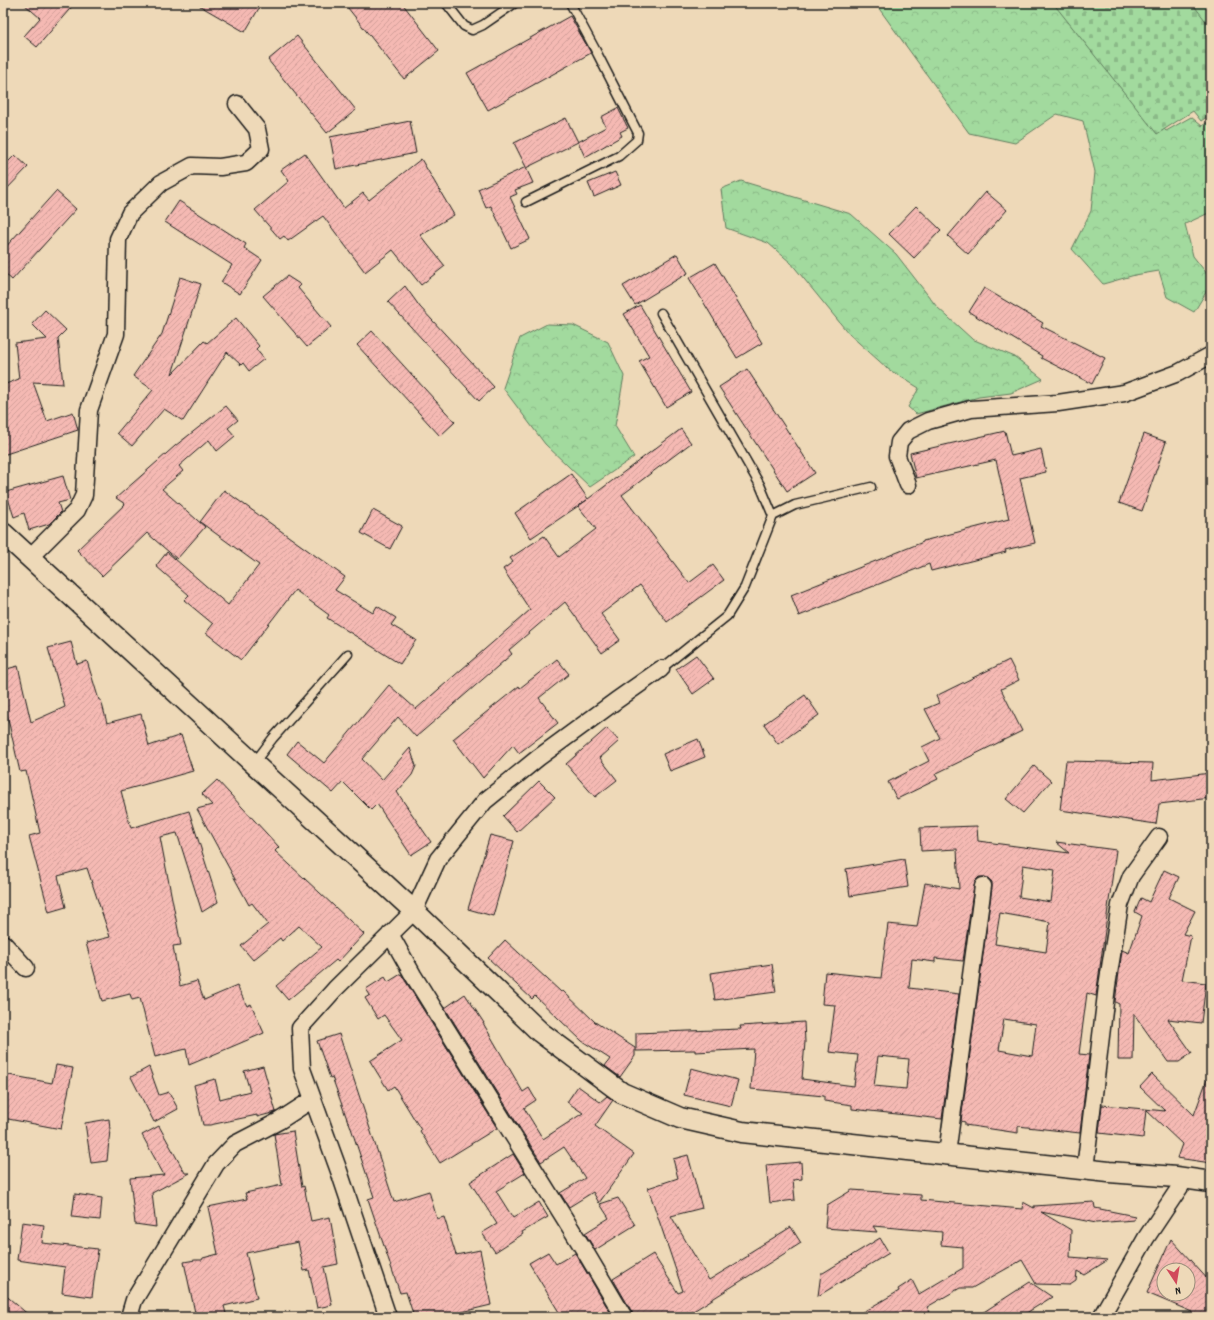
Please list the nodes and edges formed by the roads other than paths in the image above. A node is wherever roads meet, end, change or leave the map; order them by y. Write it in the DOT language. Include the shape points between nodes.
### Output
graph roads {
  1 [pos="446,3"];
  2 [pos="515,3"];
  3 [pos="570,3"];
  4 [pos="237,104"];
  5 [pos="526,202"];
  6 [pos="661,313"];
  7 [pos="1211,355"];
  8 [pos="908,485"];
  9 [pos="871,486"];
  10 [pos="773,516"];
  11 [pos="3,533"];
  12 [pos="30,557"];
  13 [pos="348,654"];
  14 [pos="661,669"];
  15 [pos="254,764"];
  16 [pos="1159,837"];
  17 [pos="983,886"];
  18 [pos="414,911"];
  19 [pos="390,934"];
  20 [pos="3,943"];
  21 [pos="26,968"];
  22 [pos="313,1099"];
  23 [pos="947,1154"];
  24 [pos="1085,1169"];
  25 [pos="1186,1178"];
  26 [pos="1211,1182"];
  27 [pos="129,1317"];
  28 [pos="388,1317"];
  29 [pos="624,1317"];
  30 [pos="1101,1317"];
  1 -- 2 [label="lane" via="464,26 472,30"];
  3 -- 5 [label="lane" via="638,132 636,140 619,156"];
  4 -- 12 [label="street" via="258,129 261,149 246,163 192,166 161,183 127,219 118,239 116,334 89,410 84,495 77,510"];
  6 -- 10 [label="lane" via="760,485"];
  7 -- 8 [label="street" via="1178,373 1124,393 1058,403 971,410 928,421 908,431 898,442 897,456"];
  9 -- 10 [label="lane" via="795,505"];
  10 -- 14 [label="lane" via="745,587 727,616"];
  11 -- 12 [label="street"];
  12 -- 15 [label="street"];
  13 -- 15 [label="lane" via="273,738"];
  14 -- 18 [label="street" via="538,758 484,801 438,859"];
  15 -- 18 [label="street"];
  16 -- 24 [label="street" via="1131,876 1120,906 1107,986"];
  17 -- 23 [label="street"];
  18 -- 19 [label="street"];
  18 -- 23 [label="street" via="540,1032 622,1093 680,1118 742,1132"];
  19 -- 22 [label="street" via="300,1028 302,1069"];
  19 -- 29 [label="street"];
  20 -- 21 [label="street"];
  22 -- 27 [label="street" via="279,1121 235,1144 216,1164 134,1300"];
  22 -- 28 [label="street"];
  23 -- 24 [label="street"];
  24 -- 25 [label="street"];
  25 -- 26 [label="street"];
  25 -- 30 [label="street" via="1146,1238"];
}
